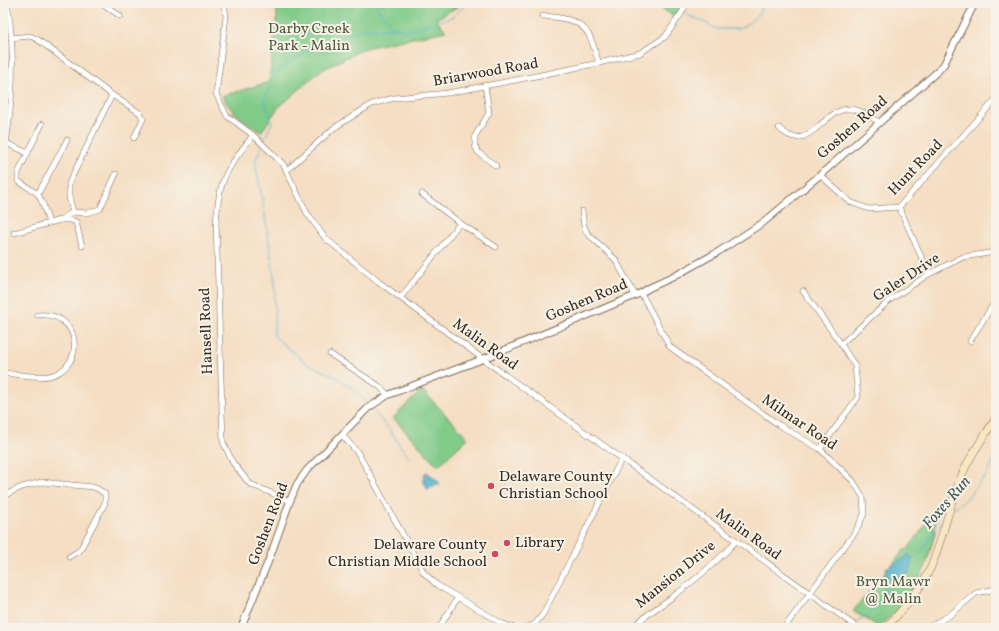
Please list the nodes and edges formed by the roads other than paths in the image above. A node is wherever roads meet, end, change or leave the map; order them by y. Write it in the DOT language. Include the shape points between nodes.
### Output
graph roads {
  1 [pos="7,3"];
  2 [pos="102,3"];
  3 [pos="224,3"];
  4 [pos="687,3"];
  5 [pos="975,3"];
  6 [pos="120,16"];
  7 [pos="543,16"];
  8 [pos="11,38"];
  9 [pos="599,63"];
  10 [pos="485,86"];
  11 [pos="112,96"];
  12 [pos="996,99"];
  13 [pos="879,122"];
  14 [pos="42,124"];
  15 [pos="779,128"];
  16 [pos="253,135"];
  17 [pos="134,138"];
  18 [pos="67,140"];
  19 [pos="6,143"];
  20 [pos="28,153"];
  21 [pos="3,163"];
  22 [pos="496,166"];
  23 [pos="287,170"];
  24 [pos="116,174"];
  25 [pos="820,175"];
  26 [pos="38,194"];
  27 [pos="422,194"];
  28 [pos="900,207"];
  29 [pos="582,211"];
  30 [pos="73,212"];
  31 [pos="60,220"];
  32 [pos="49,223"];
  33 [pos="460,223"];
  34 [pos="14,233"];
  35 [pos="82,246"];
  36 [pos="496,247"];
  37 [pos="996,252"];
  38 [pos="929,274"];
  39 [pos="803,291"];
  40 [pos="638,294"];
  41 [pos="401,298"];
  42 [pos="996,300"];
  43 [pos="37,315"];
  44 [pos="970,341"];
  45 [pos="841,344"];
  46 [pos="330,354"];
  47 [pos="483,359"];
  48 [pos="3,374"];
  49 [pos="388,395"];
  50 [pos="996,418"];
  51 [pos="342,434"];
  52 [pos="820,449"];
  53 [pos="622,458"];
  54 [pos="3,496"];
  55 [pos="290,501"];
  56 [pos="736,541"];
  57 [pos="69,557"];
  58 [pos="996,589"];
  59 [pos="810,594"];
  60 [pos="458,597"];
  61 [pos="854,626"];
  62 [pos="241,628"];
  63 [pos="439,628"];
  64 [pos="514,628"];
  65 [pos="525,628"];
  66 [pos="632,628"];
  67 [pos="784,628"];
  68 [pos="885,628"];
  69 [pos="927,628"];
  1 -- 8 [label="street"];
  2 -- 6 [label="street"];
  3 -- 16 [label="street, Malin Road" via="226,16 216,94 228,116"];
  4 -- 9 [label="street, Briarwood Road" via="665,37 654,45 640,53"];
  5 -- 13 [label="street, Goshen Road" via="944,64"];
  7 -- 9 [label="street" via="574,21 582,25 588,32"];
  8 -- 11 [label="street" via="37,38"];
  8 -- 19 [label="street" via="13,84"];
  9 -- 10 [label="street, Briarwood Road"];
  10 -- 22 [label="street" via="489,113 475,136 475,146 478,152"];
  10 -- 23 [label="street, Briarwood Road" via="448,93 394,98 372,104 334,128"];
  11 -- 17 [label="street" via="142,115 143,119"];
  11 -- 30 [label="street" via="69,183"];
  12 -- 28 [label="street, Hunt Road"];
  13 -- 15 [label="street" via="863,112 851,109 838,111 808,136 787,136"];
  13 -- 25 [label="street, Goshen Road"];
  14 -- 20 [label="street"];
  16 -- 23 [label="street, Malin Road"];
  16 -- 55 [label="street, Hansell Road" via="223,180 216,222 223,442 233,463 250,484"];
  18 -- 26 [label="street"];
  19 -- 20 [label="street"];
  19 -- 21 [label="street"];
  20 -- 26 [label="street" via="18,173 18,181"];
  23 -- 41 [label="street, Malin Road" via="307,213 325,238"];
  24 -- 30 [label="street" via="100,209 87,213"];
  25 -- 28 [label="street, Hunt Road" via="850,202 869,209"];
  25 -- 40 [label="street, Goshen Road" via="756,228 672,278"];
  26 -- 32 [label="street"];
  27 -- 33 [label="street"];
  28 -- 38 [label="street"];
  29 -- 40 [label="street, Milmar Road" via="587,233 615,259"];
  30 -- 31 [label="street"];
  31 -- 32 [label="street"];
  31 -- 35 [label="street" via="76,222"];
  32 -- 34 [label="street"];
  33 -- 36 [label="street"];
  33 -- 41 [label="street"];
  37 -- 38 [label="street, Galer Drive" via="963,257"];
  38 -- 45 [label="street, Galer Drive" via="890,300"];
  39 -- 45 [label="street"];
  40 -- 47 [label="street, Goshen Road"];
  40 -- 52 [label="street, Milmar Road" via="670,347 779,425"];
  41 -- 47 [label="street, Malin Road"];
  42 -- 44 [label="street"];
  43 -- 48 [label="street" via="57,316 70,328 75,343 72,358 62,370 47,376"];
  45 -- 52 [label="street" via="855,366 858,397"];
  46 -- 49 [label="street" via="379,386"];
  47 -- 49 [label="street, Goshen Road"];
  47 -- 53 [label="street, Malin Road"];
  49 -- 51 [label="street, Goshen Road" via="369,407"];
  50 -- 68 [label="main road" via="969,459 961,477 930,568 908,604"];
  51 -- 55 [label="street, Goshen Road" via="307,470 297,484"];
  51 -- 60 [label="street" via="358,453 424,572 437,585"];
  52 -- 59 [label="street, Milmar Road" via="853,481 864,497 864,514 856,531"];
  53 -- 56 [label="street, Malin Road"];
  53 -- 65 [label="street" via="543,614 535,624"];
  54 -- 57 [label="street" via="22,487 42,482 93,487 102,491 105,494 105,503 80,550"];
  55 -- 62 [label="street, Goshen Road"];
  56 -- 59 [label="street, Malin Road"];
  56 -- 66 [label="street, Mansion Drive"];
  58 -- 69 [label="street" via="976,593 950,615"];
  59 -- 61 [label="street, Malin Road"];
  59 -- 67 [label="street, Milmar Road"];
  60 -- 63 [label="street"];
  60 -- 64 [label="street"];
}
